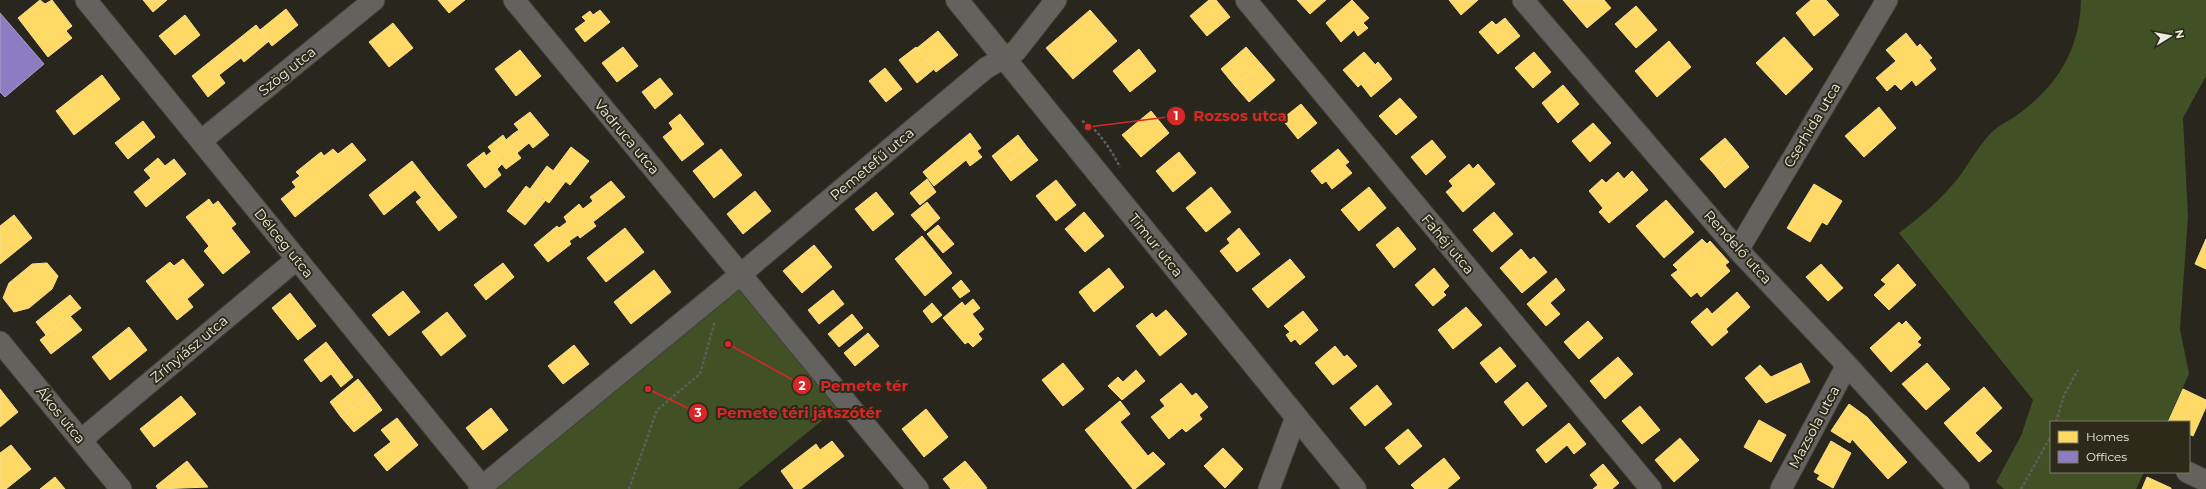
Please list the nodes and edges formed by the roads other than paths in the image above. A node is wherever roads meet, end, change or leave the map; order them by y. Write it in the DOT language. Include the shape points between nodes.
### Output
graph roads {
  1 [pos="86,0"];
  2 [pos="374,0"];
  3 [pos="514,0"];
  4 [pos="957,0"];
  5 [pos="1056,0"];
  6 [pos="1246,0"];
  7 [pos="1523,0"];
  8 [pos="1879,4"];
  9 [pos="1004,58"];
  10 [pos="201,141"];
  11 [pos="1738,250"];
  12 [pos="297,259"];
  13 [pos="741,274"];
  14 [pos="0,342"];
  15 [pos="1847,365"];
  16 [pos="1296,417"];
  17 [pos="81,440"];
  18 [pos="2189,473"];
  19 [pos="2206,481"];
  20 [pos="482,488"];
  21 [pos="120,489"];
  22 [pos="918,489"];
  23 [pos="1268,489"];
  24 [pos="1356,489"];
  25 [pos="1651,489"];
  26 [pos="1781,489"];
  27 [pos="1958,489"];
  1 -- 10 [label="street, Délceg utca"];
  2 -- 10 [label="street, Szög utca"];
  3 -- 13 [label="street, Vadruca utca"];
  4 -- 9 [label="street, Timur utca"];
  5 -- 9 [label="street, Pemetefű utca" via="1016,51"];
  6 -- 25 [label="street, Fahéj utca"];
  7 -- 11 [label="street, Rendelő utca"];
  8 -- 11 [label="street, Cserhida utca"];
  9 -- 13 [label="street, Pemetefű utca" via="986,68"];
  9 -- 16 [label="street, Timur utca"];
  10 -- 12 [label="street, Délceg utca"];
  11 -- 15 [label="street, Rendelő utca"];
  12 -- 17 [label="street, Zrínyiász utca"];
  12 -- 20 [label="street, Délceg utca"];
  13 -- 20 [label="street, Pemetefű utca"];
  13 -- 22 [label="street, Vadruca utca"];
  14 -- 17 [label="street, Ákos utca"];
  15 -- 26 [label="street, Mazsola utca"];
  15 -- 27 [label="street, Rendelő utca"];
  16 -- 23 [label="street"];
  16 -- 24 [label="street, Timur utca"];
  17 -- 21 [label="street, Ákos utca"];
  18 -- 19 [label="street"];
}
